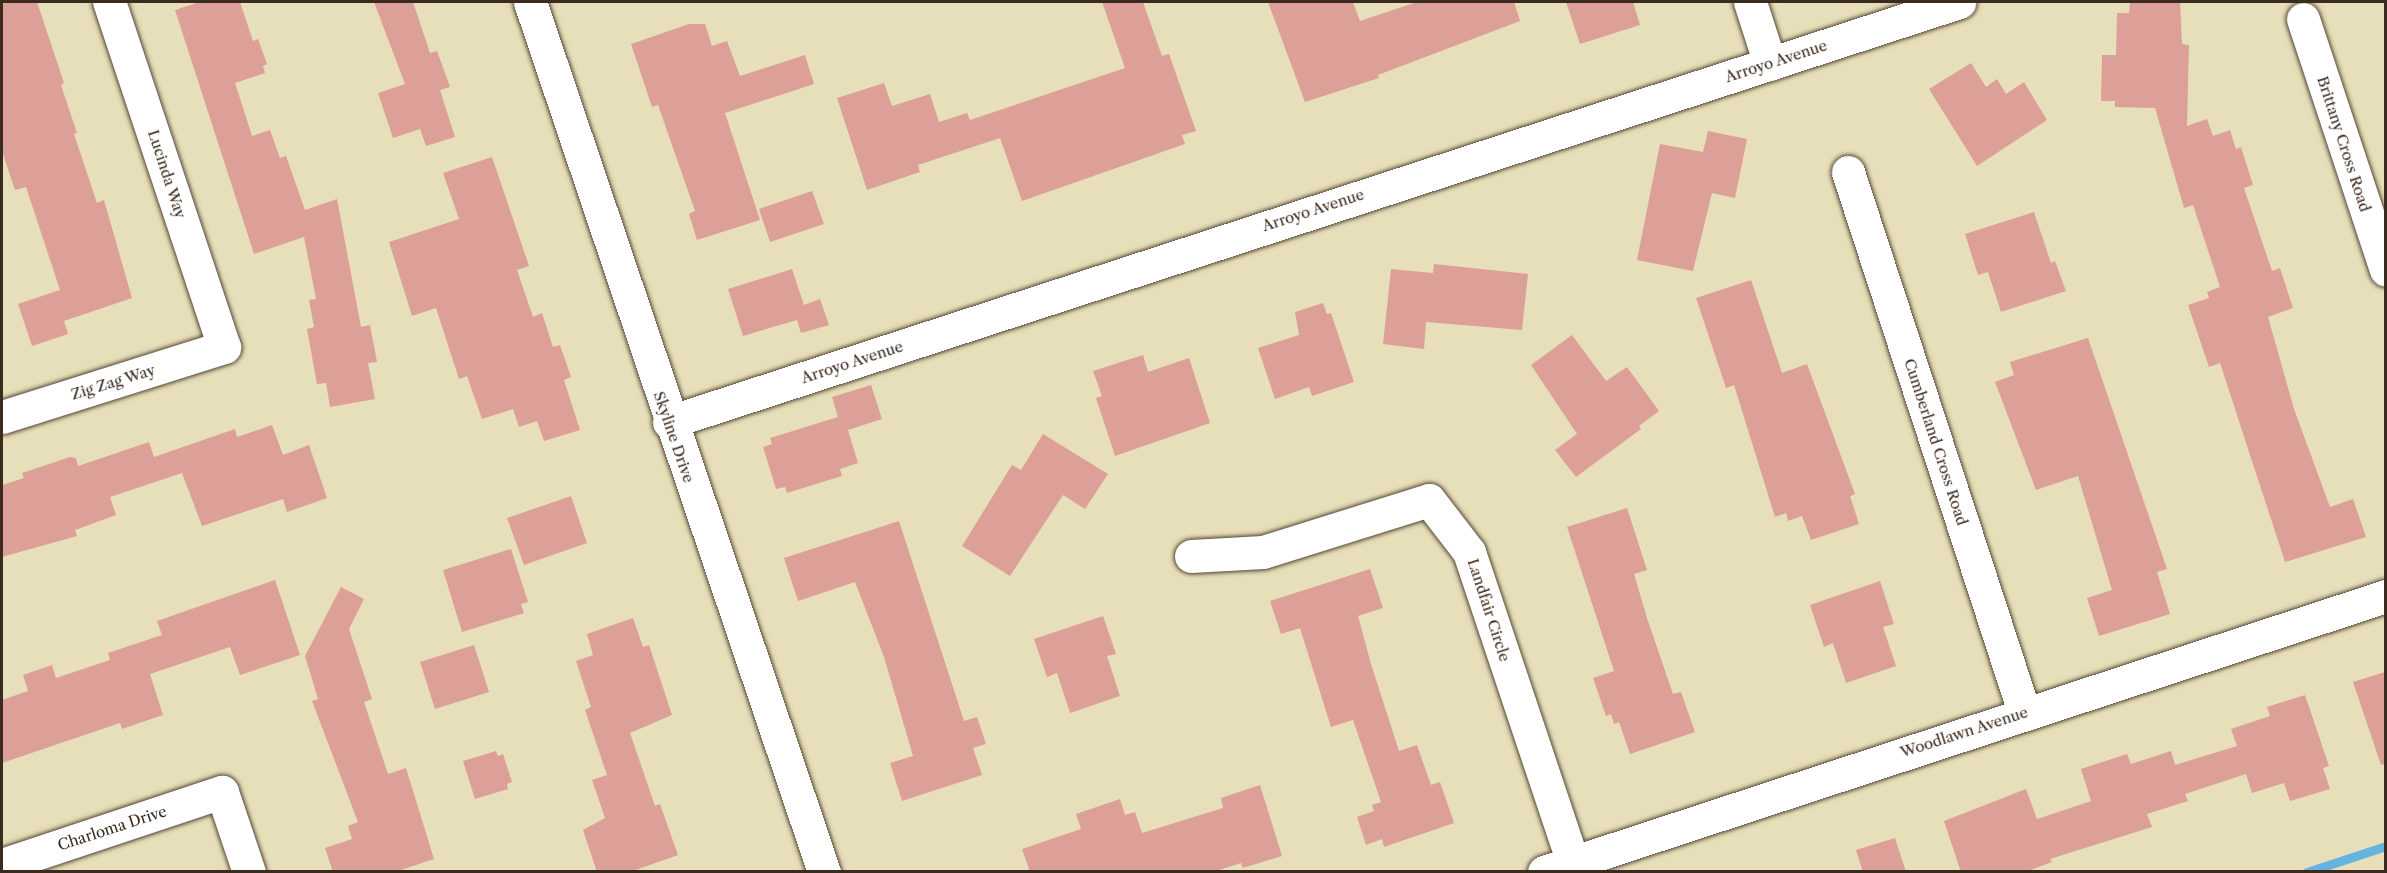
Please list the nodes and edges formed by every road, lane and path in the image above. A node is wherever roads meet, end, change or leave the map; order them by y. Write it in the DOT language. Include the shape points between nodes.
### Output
graph roads {
  1 [pos="109,2"];
  2 [pos="530,2"];
  3 [pos="1750,2"];
  4 [pos="1959,2"];
  5 [pos="2303,19"];
  6 [pos="1770,64"];
  7 [pos="1848,172"];
  8 [pos="2385,270"];
  9 [pos="224,347"];
  10 [pos="2,417"];
  11 [pos="669,422"];
  12 [pos="1191,556"];
  13 [pos="2385,596"];
  14 [pos="2024,712"];
  15 [pos="2,865"];
  16 [pos="1558,867"];
  17 [pos="249,872"];
  18 [pos="824,872"];
  1 -- 9 [label="street, Lucinda Way"];
  2 -- 11 [label="street, Skyline Drive"];
  3 -- 6 [label="street"];
  4 -- 6 [label="street, Arroyo Avenue"];
  5 -- 8 [label="street, Brittany Cross Road"];
  6 -- 11 [label="street, Arroyo Avenue" via="1525,140"];
  7 -- 14 [label="street, Cumberland Cross Road"];
  9 -- 10 [label="street, Zig Zag Way"];
  11 -- 18 [label="street, Skyline Drive"];
  12 -- 16 [label="street, Landfair Circle" via="1263,552 1430,500 1469,552"];
  13 -- 14 [label="street, Woodlawn Avenue"];
  14 -- 16 [label="street, Woodlawn Avenue"];
  15 -- 17 [label="street, Charloma Drive" via="222,792"];
}
